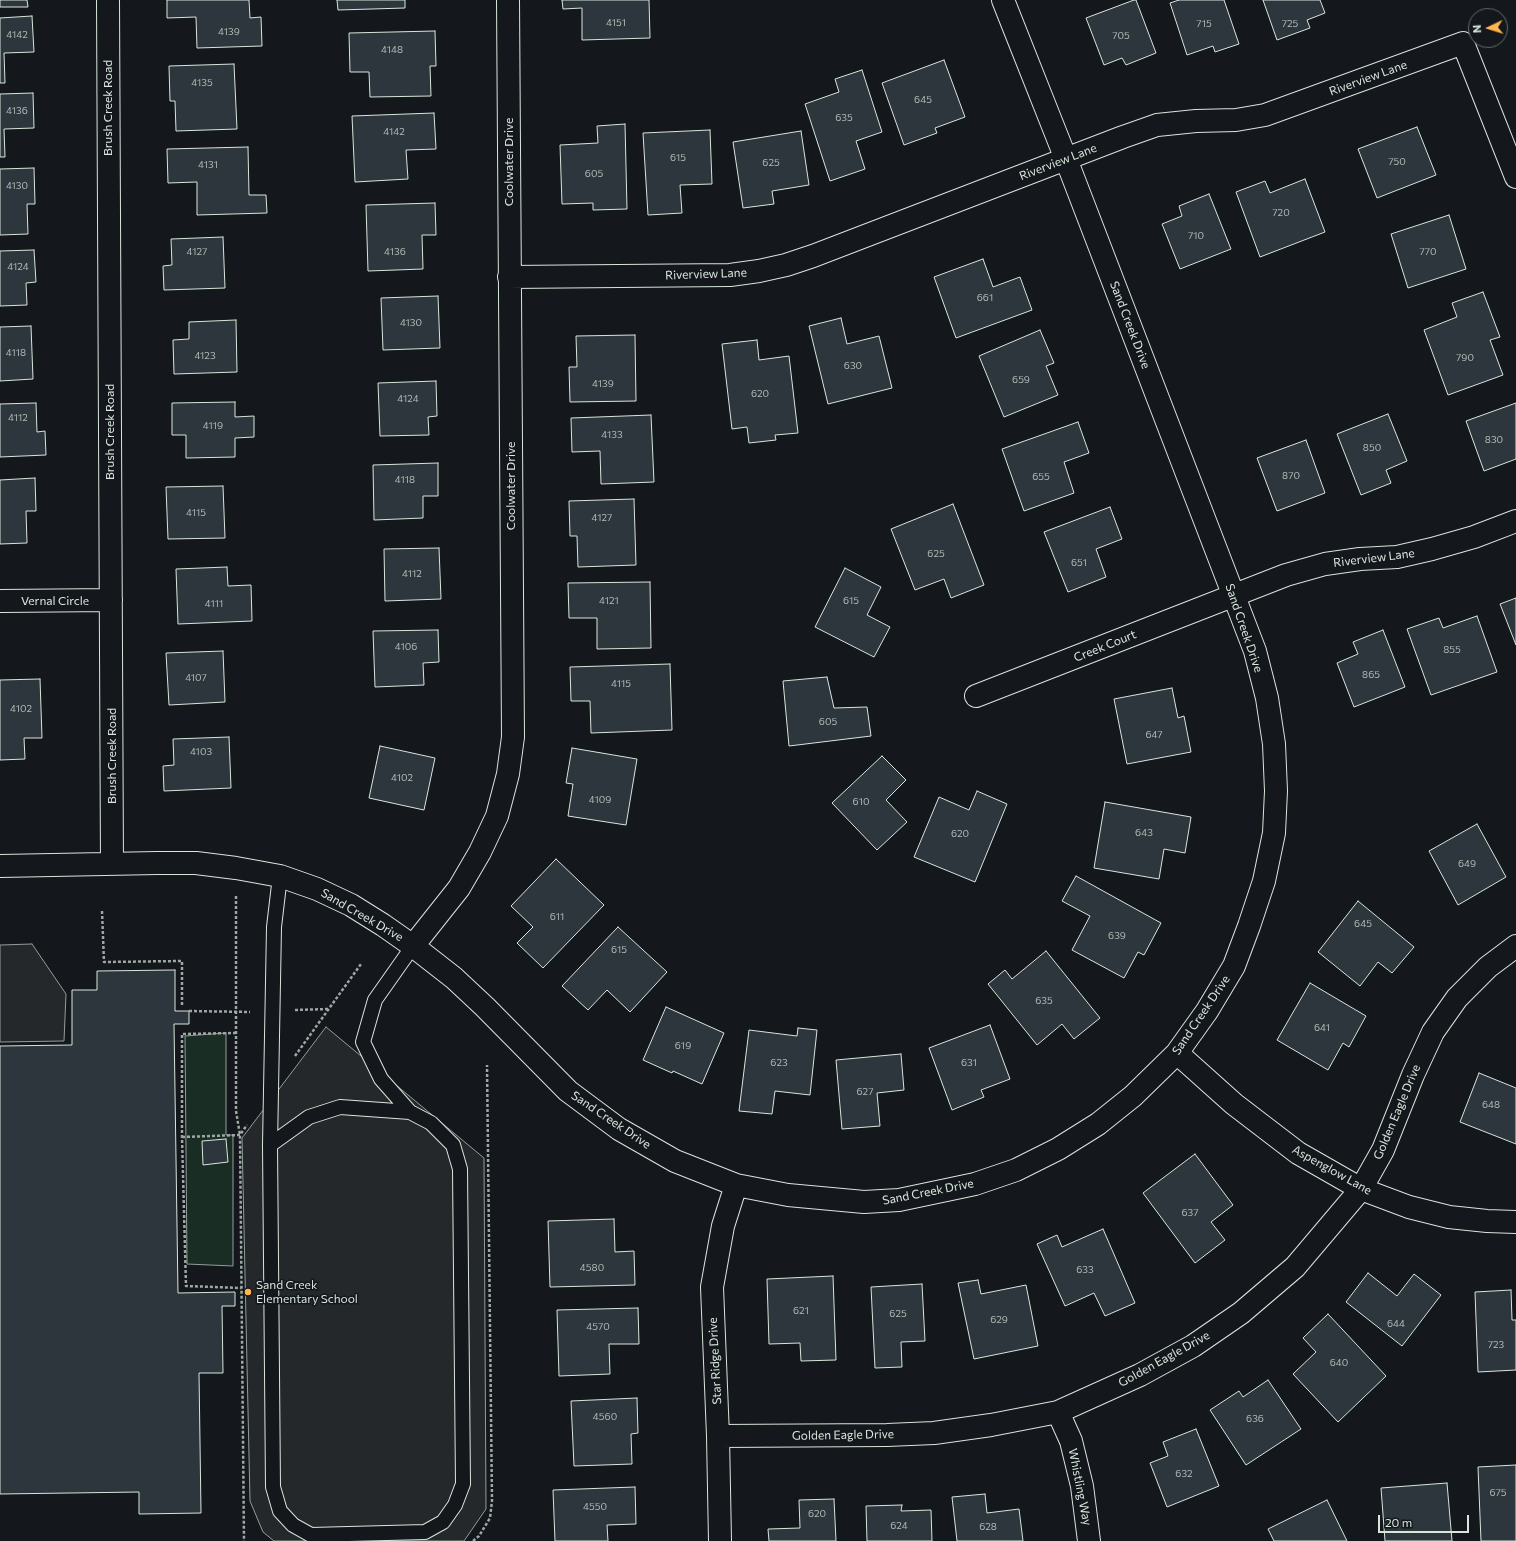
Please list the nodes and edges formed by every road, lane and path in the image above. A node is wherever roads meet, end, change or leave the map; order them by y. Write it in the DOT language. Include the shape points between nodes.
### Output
graph roads {
  1 [pos="108,0"];
  2 [pos="508,0"];
  3 [pos="1003,0"];
  4 [pos="1066,159"];
  5 [pos="1516,177"];
  6 [pos="509,277"];
  7 [pos="1516,521"];
  8 [pos="1233,595"];
  9 [pos="111,600"];
  10 [pos="0,601"];
  11 [pos="976,696"];
  12 [pos="112,864"];
  13 [pos="0,866"];
  14 [pos="236,868"];
  15 [pos="280,876"];
  16 [pos="102,911"];
  17 [pos="413,946"];
  18 [pos="1516,946"];
  19 [pos="361,964"];
  20 [pos="182,1006"];
  21 [pos="236,1033"];
  22 [pos="1178,1053"];
  23 [pos="487,1065"];
  24 [pos="270,1092"];
  25 [pos="410,1112"];
  26 [pos="240,1135"];
  27 [pos="182,1136"];
  28 [pos="270,1145"];
  29 [pos="736,1185"];
  30 [pos="1361,1189"];
  31 [pos="1516,1222"];
  32 [pos="241,1288"];
  33 [pos="1058,1412"];
  34 [pos="718,1436"];
  35 [pos="244,1541"];
  36 [pos="473,1541"];
  37 [pos="720,1541"];
  38 [pos="1090,1541"];
  1 -- 9 [label="street, Brush Creek Road"];
  2 -- 6 [label="street, Coolwater Drive"];
  3 -- 4 [label="street, Sand Creek Drive"];
  4 -- 5 [label="street, Riverview Lane" via="1157,126 1196,121 1236,120 1265,115 1463,43"];
  4 -- 6 [label="street, Riverview Lane" via="813,256 766,270 730,275"];
  4 -- 8 [label="street, Sand Creek Drive"];
  6 -- 17 [label="street, Coolwater Drive" via="513,737 508,774 498,816 480,852 459,888"];
  7 -- 8 [label="street, Riverview Lane" via="1432,550 1397,557 1325,564"];
  8 -- 11 [label="street, Creek Court"];
  8 -- 22 [label="street, Sand Creek Drive" via="1255,651 1267,698 1274,744 1274,834 1264,881 1234,966"];
  9 -- 10 [label="street, Vernal Circle"];
  9 -- 12 [label="street, Brush Creek Road"];
  12 -- 13 [label="street, Sand Creek Drive"];
  12 -- 14 [label="street, Sand Creek Drive" via="196,863"];
  14 -- 15 [label="street, Sand Creek Drive"];
  14 -- 21 [label="path"];
  15 -- 17 [label="street, Sand Creek Drive" via="317,888 383,924"];
  15 -- 24 [label="lane" via="274,927"];
  16 -- 20 [label="path" via="104,962 182,961"];
  17 -- 25 [label="lane" via="375,1000 363,1042 381,1079"];
  17 -- 29 [label="street, Sand Creek Drive" via="454,978 568,1091 594,1112 675,1161"];
  18 -- 30 [label="street, Golden Eagle Drive" via="1488,967 1462,993 1433,1032 1383,1150"];
  19 -- 24 [label="path"];
  21 -- 26 [label="path" via="236,1111"];
  21 -- 27 [label="path" via="182,1034"];
  22 -- 29 [label="street, Sand Creek Drive" via="1133,1096 1098,1124 1058,1149 1016,1170 975,1184 899,1200 864,1202 788,1196"];
  22 -- 30 [label="street, Aspenglow Lane" via="1234,1104 1298,1153"];
  23 -- 36 [label="path" via="492,1501 490,1518"];
  24 -- 26 [label="path"];
  24 -- 28 [label="lane"];
  25 -- 28 [label="lane" via="340,1107 309,1117"];
  25 -- 28 [label="lane" via="431,1123 454,1145 460,1169 463,1484 455,1505 443,1522 425,1532 311,1535 293,1526 280,1511 273,1487 272,1465"];
  26 -- 27 [label="path"];
  26 -- 32 [label="path"];
  27 -- 32 [label="path" via="186,1286"];
  29 -- 34 [label="street, Star Ridge Drive" via="723,1226 712,1287"];
  30 -- 31 [label="street, Aspenglow Lane" via="1409,1207 1449,1217"];
  30 -- 33 [label="street, Golden Eagle Drive" via="1295,1267 1241,1313 1193,1346 1140,1375"];
  32 -- 35 [label="path"];
  33 -- 34 [label="street, Golden Eagle Drive" via="934,1433 887,1436"];
  33 -- 38 [label="street, Whistling Way" via="1071,1442 1082,1486"];
  34 -- 37 [label="street, Star Ridge Drive"];
}
